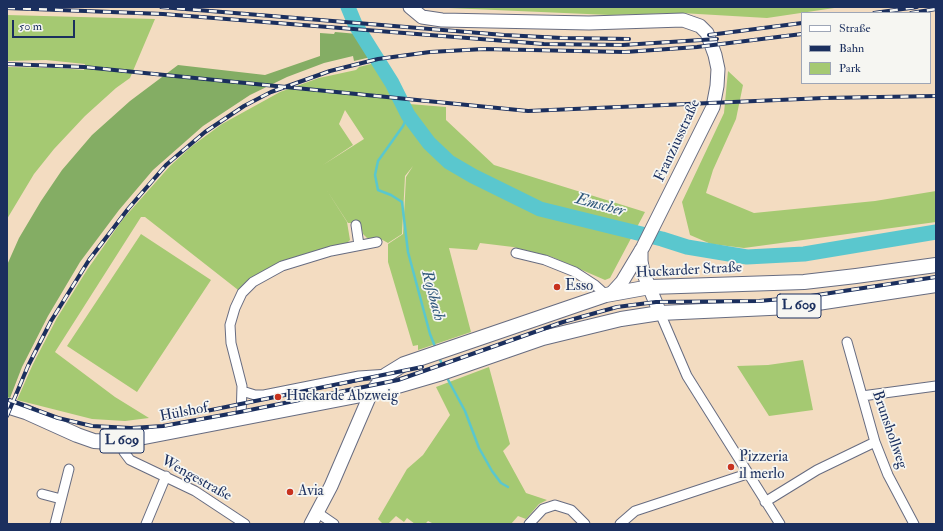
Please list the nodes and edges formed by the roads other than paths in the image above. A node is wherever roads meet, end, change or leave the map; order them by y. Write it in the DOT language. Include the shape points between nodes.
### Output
graph roads {
  1 [pos="410,7"];
  2 [pos="356,225"];
  3 [pos="377,242"];
  4 [pos="359,245"];
  5 [pos="642,249"];
  6 [pos="516,253"];
  7 [pos="936,265"];
  8 [pos="936,285"];
  9 [pos="650,287"];
  10 [pos="609,295"];
  11 [pos="660,314"];
  12 [pos="847,342"];
  13 [pos="388,374"];
  14 [pos="936,386"];
  15 [pos="242,390"];
  16 [pos="371,394"];
  17 [pos="862,396"];
  18 [pos="7,406"];
  19 [pos="241,419"];
  20 [pos="121,441"];
  21 [pos="875,442"];
  22 [pos="69,469"];
  23 [pos="747,474"];
  24 [pos="166,476"];
  25 [pos="42,494"];
  26 [pos="61,499"];
  27 [pos="765,502"];
  28 [pos="314,518"];
  29 [pos="55,524"];
  30 [pos="146,524"];
  31 [pos="245,524"];
  32 [pos="334,524"];
  33 [pos="529,524"];
  34 [pos="585,524"];
  35 [pos="620,524"];
  36 [pos="780,524"];
  37 [pos="914,524"];
  1 -- 5 [label="street, Franziusstraße" via="422,17 442,20 589,23 683,20 700,26 711,42 717,64 717,86 713,107"];
  2 -- 4 [label="street"];
  3 -- 4 [label="street"];
  4 -- 15 [label="street" via="282,266 253,282 242,293 230,325 231,343"];
  5 -- 9 [label="street" via="641,266"];
  5 -- 10 [label="street, Franziusstraße" via="622,282"];
  6 -- 10 [label="street" via="545,260 575,272"];
  7 -- 9 [label="main road, Huckarder Straße / L 609" via="804,282"];
  8 -- 11 [label="main road, L 609" via="791,307"];
  9 -- 10 [label="main road, Huckarder Straße / L 609"];
  9 -- 11 [label="street"];
  10 -- 13 [label="main road, Huckarder Straße / L 609" via="429,355 404,364"];
  11 -- 16 [label="main road, L 609" via="621,319 543,338 452,370"];
  11 -- 23 [label="street" via="687,376"];
  12 -- 17 [label="street, Brunshollweg"];
  13 -- 15 [label="street" via="359,376 264,395"];
  13 -- 16 [label="main road, Huckarder Straße / L 609"];
  14 -- 17 [label="street"];
  15 -- 19 [label="street"];
  16 -- 19 [label="main road, Hülshof / L 609"];
  16 -- 28 [label="street, Huckarder Straße" via="332,486"];
  17 -- 21 [label="street, Brunshollweg"];
  18 -- 20 [label="main road, Hülshof / L 609" via="88,439 102,442"];
  19 -- 20 [label="main road, Hülshof / L 609"];
  20 -- 24 [label="street, Wengestraße" via="130,460"];
  21 -- 27 [label="street" via="817,470"];
  21 -- 37 [label="street, Brunshollweg" via="888,476"];
  22 -- 26 [label="street"];
  23 -- 27 [label="street"];
  23 -- 35 [label="street" via="635,511"];
  24 -- 30 [label="street"];
  24 -- 31 [label="street, Wengestraße" via="207,498"];
  25 -- 26 [label="street"];
  26 -- 29 [label="street"];
  27 -- 36 [label="street"];
  28 -- 32 [label="street"];
  33 -- 34 [label="street" via="543,509 555,505 571,510"];
}
